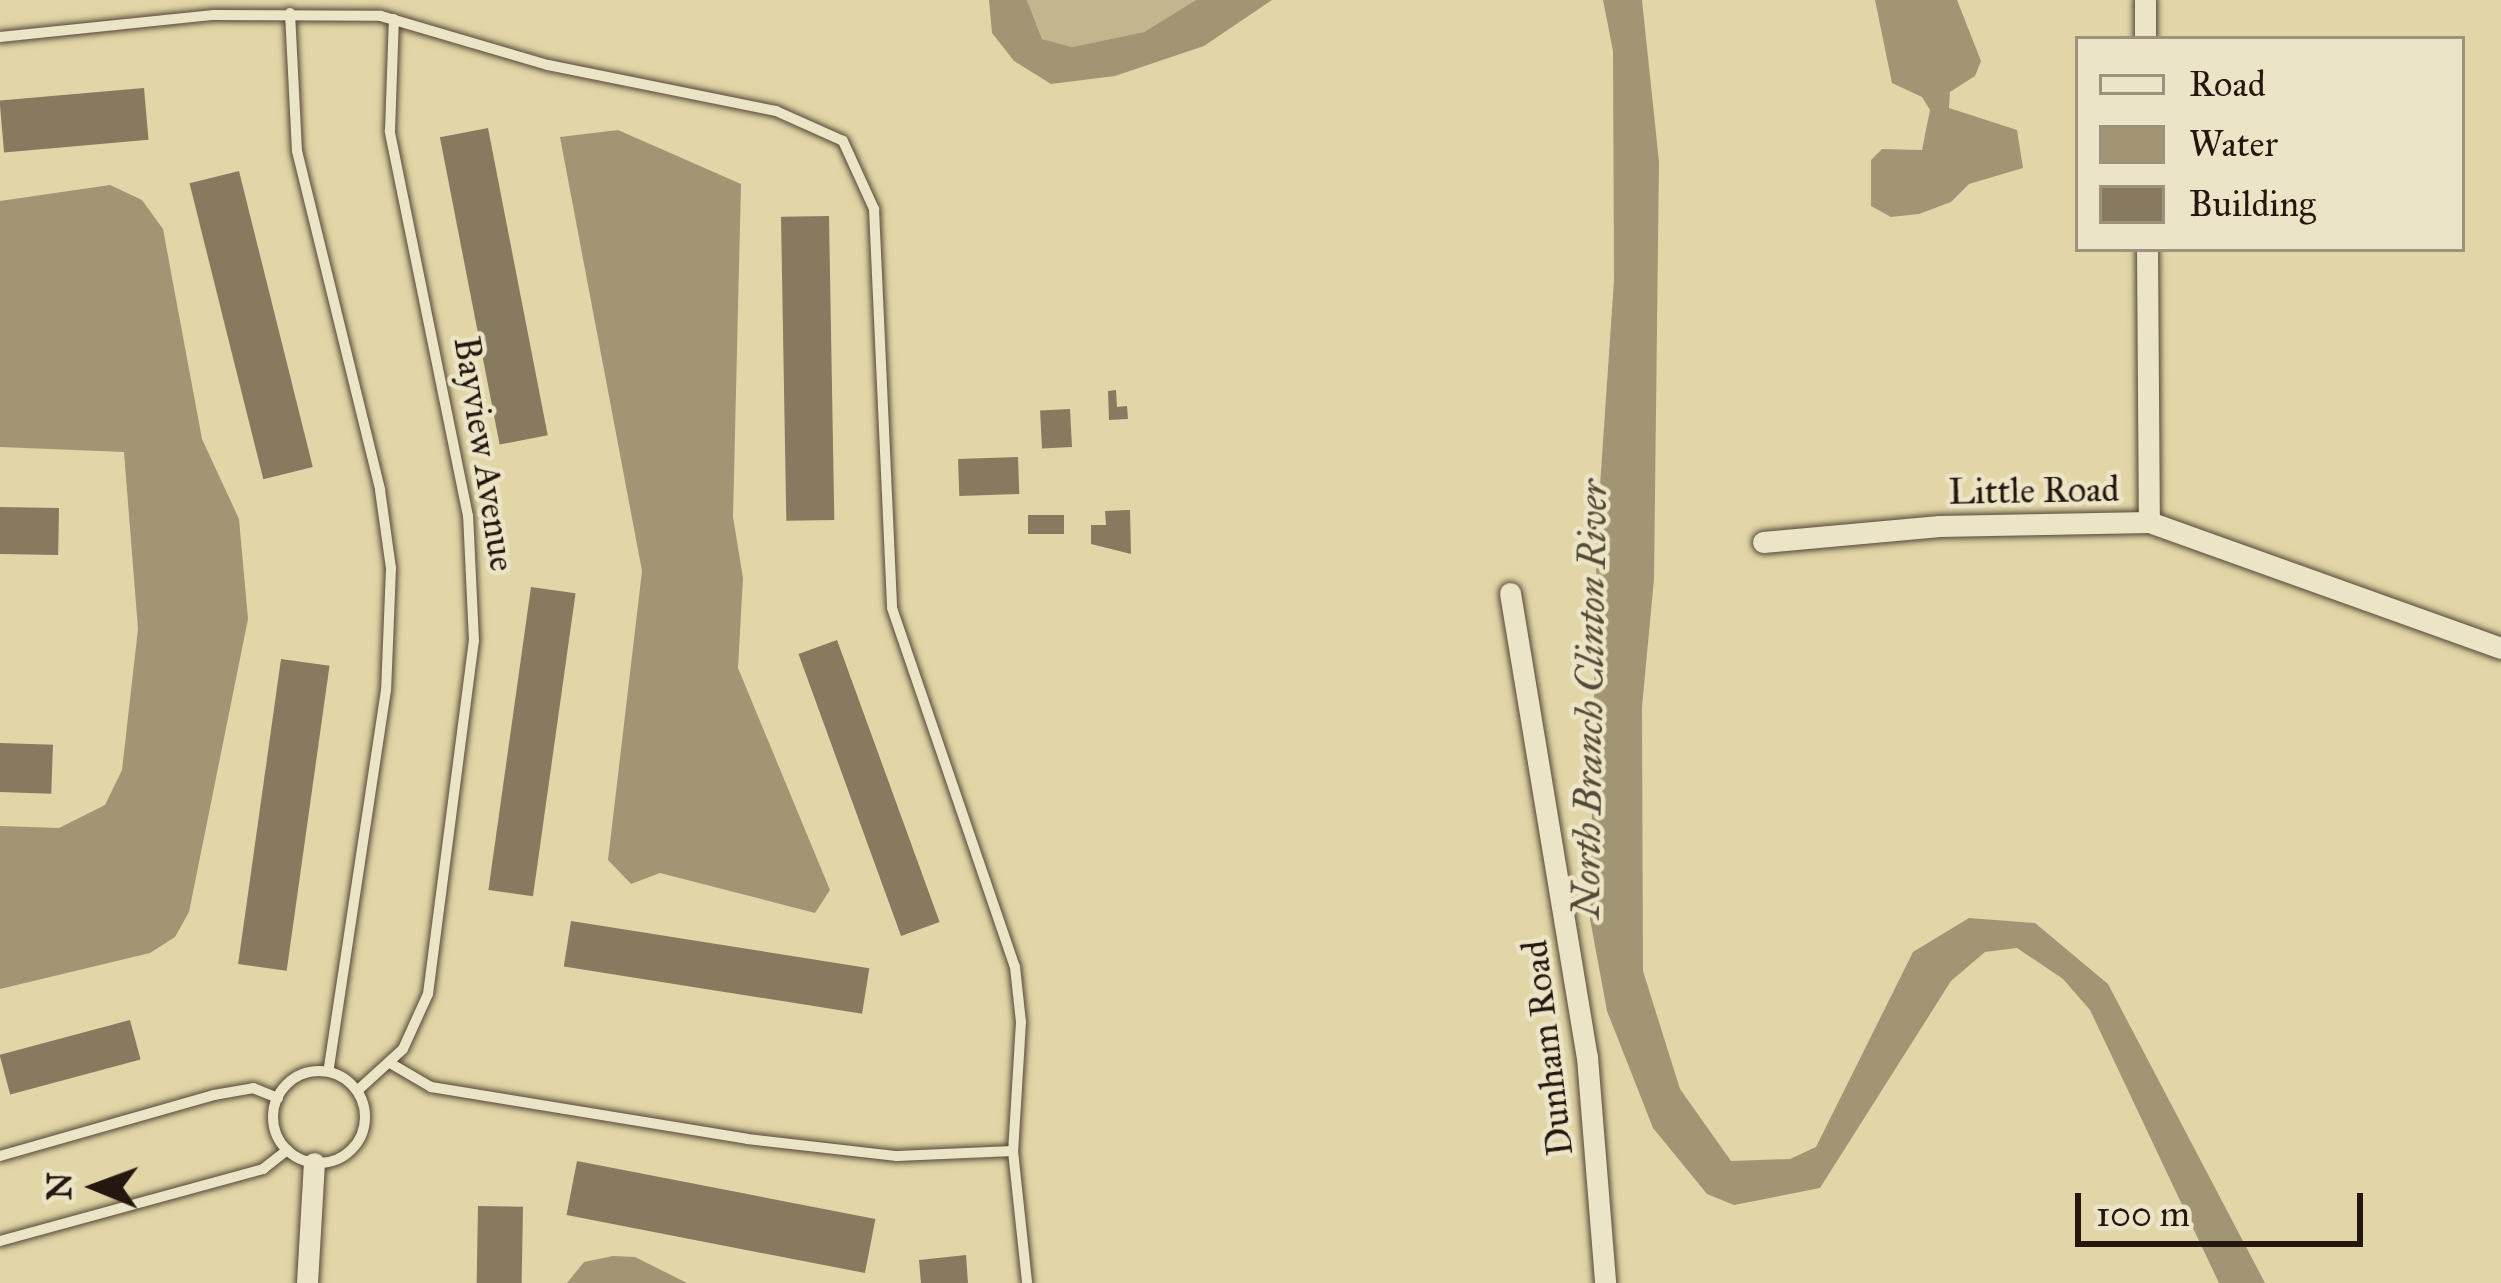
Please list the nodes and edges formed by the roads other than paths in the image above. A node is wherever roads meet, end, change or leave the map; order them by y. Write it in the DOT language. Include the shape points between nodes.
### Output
graph roads {
  1 [pos="2145,0"];
  2 [pos="290,14"];
  3 [pos="394,19"];
  4 [pos="2146,36"];
  5 [pos="0,37"];
  6 [pos="2147,252"];
  7 [pos="2149,522"];
  8 [pos="1763,542"];
  9 [pos="1510,593"];
  10 [pos="2501,648"];
  11 [pos="390,1064"];
  12 [pos="328,1072"];
  13 [pos="357,1091"];
  14 [pos="278,1098"];
  15 [pos="287,1150"];
  16 [pos="1013,1151"];
  17 [pos="0,1156"];
  18 [pos="314,1163"];
  19 [pos="0,1241"];
  20 [pos="307,1283"];
  21 [pos="1027,1283"];
  22 [pos="1605,1283"];
  1 -- 4 [label="street"];
  2 -- 3 [label="lane"];
  2 -- 5 [label="lane"];
  2 -- 12 [label="lane" via="294,133 380,490 391,568 386,690"];
  3 -- 11 [label="lane, Bayview Avenue" via="390,130 468,516 475,605 436,958 424,1008"];
  3 -- 16 [label="lane" via="548,65 790,115 843,141 856,160 876,233 889,592 1010,947 1021,1022"];
  6 -- 7 [label="street"];
  7 -- 8 [label="street, Little Road" via="1939,526"];
  7 -- 10 [label="street, Little Road"];
  9 -- 22 [label="street, Dunham Road" via="1587,1057"];
  11 -- 13 [label="lane, Bayview Avenue"];
  11 -- 16 [label="lane" via="430,1088 747,1139 897,1156"];
  12 -- 13 [label="lane"];
  12 -- 14 [label="lane" via="298,1076"];
  13 -- 18 [label="lane" via="365,1124 356,1145 337,1160"];
  14 -- 15 [label="lane" via="273,1120"];
  14 -- 17 [label="lane" via="253,1088 214,1094"];
  15 -- 18 [label="lane"];
  15 -- 19 [label="lane" via="263,1168"];
  16 -- 21 [label="lane"];
  18 -- 20 [label="street"];
}
